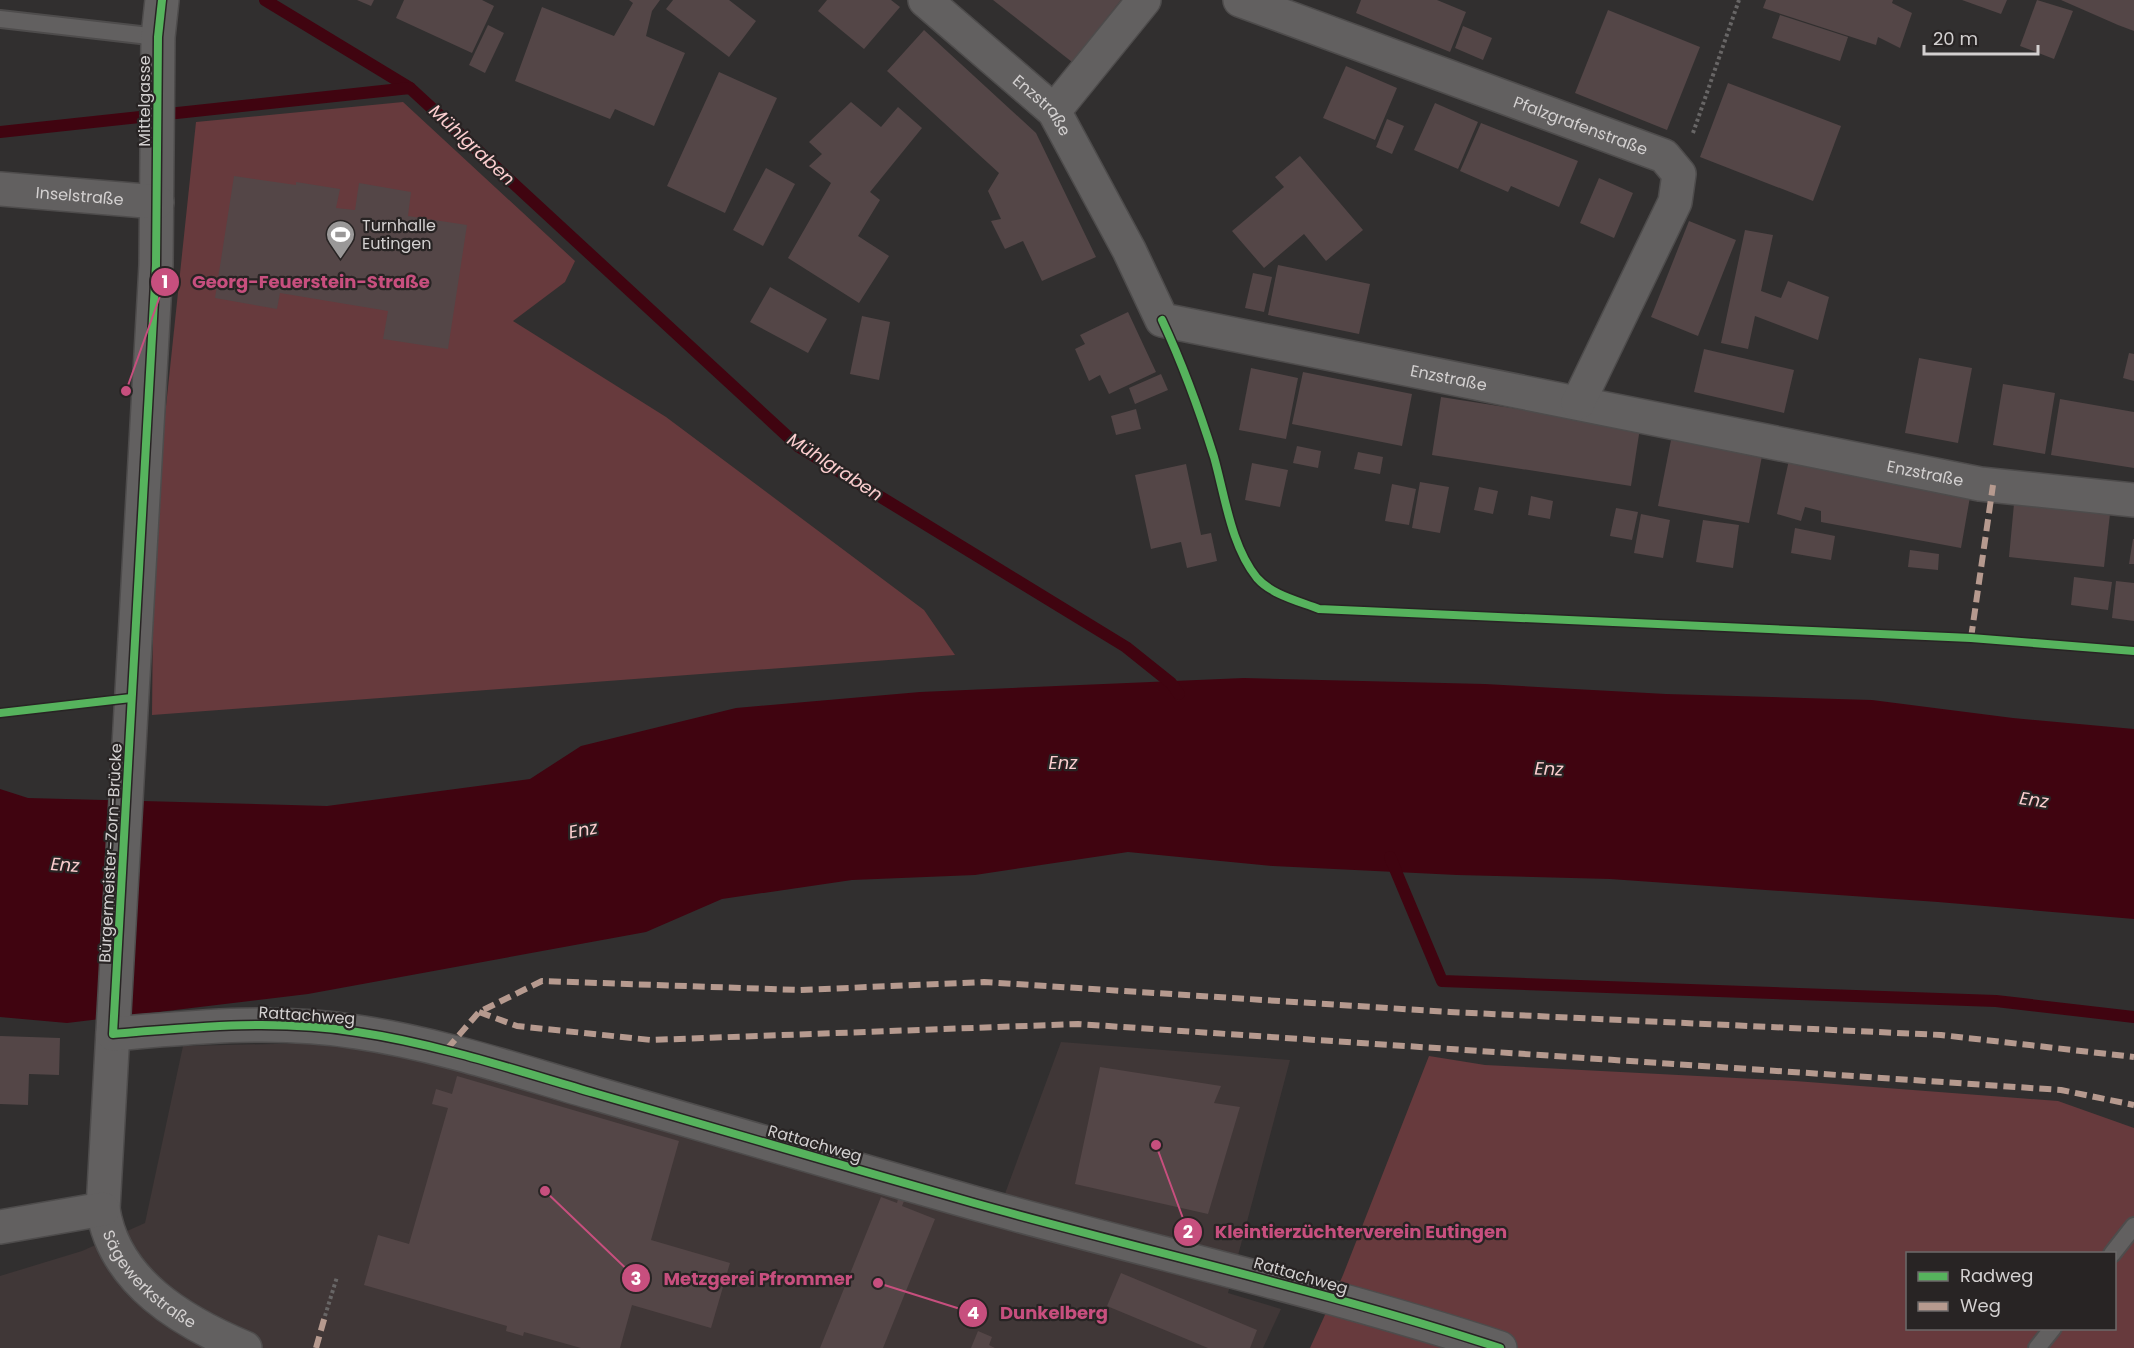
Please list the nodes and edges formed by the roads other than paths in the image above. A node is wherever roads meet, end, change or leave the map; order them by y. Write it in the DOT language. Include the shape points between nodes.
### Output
graph roads {
  1 [pos="162,0"];
  2 [pos="925,0"];
  3 [pos="1144,0"];
  4 [pos="1240,0"];
  5 [pos="0,19"];
  6 [pos="158,37"];
  7 [pos="1054,111"];
  8 [pos="0,189"];
  9 [pos="157,202"];
  10 [pos="1578,403"];
  11 [pos="2134,500"];
  12 [pos="131,708"];
  13 [pos="115,1022"];
  14 [pos="103,1209"];
  15 [pos="2134,1226"];
  16 [pos="0,1227"];
  17 [pos="2114,1252"];
  18 [pos="2052,1330"];
  19 [pos="245,1348"];
  20 [pos="1500,1348"];
  21 [pos="2037,1348"];
  1 -- 6 [label="street, Mittelgasse"];
  2 -- 7 [label="street, Enzstraße"];
  3 -- 7 [label="street"];
  4 -- 10 [label="street, Pfalzgrafenstraße" via="1664,156 1679,174 1675,202"];
  5 -- 6 [label="lane"];
  6 -- 9 [label="street, Mittelgasse"];
  7 -- 10 [label="street, Enzstraße" via="1162,320"];
  8 -- 9 [label="street, Inselstraße"];
  9 -- 12 [label="street, Mittelgasse"];
  10 -- 11 [label="street, Enzstraße" via="1980,484"];
  12 -- 13 [label="street, Bürgermeister-Zorn-Brücke"];
  13 -- 14 [label="street, Bürgermeister-Zorn-Brücke"];
  13 -- 20 [label="street, Rattachweg" via="263,1024 356,1031 447,1049 977,1204 1223,1267"];
  14 -- 16 [label="street"];
  14 -- 19 [label="street, Sägewerkstraße" via="112,1242 123,1261 152,1293 192,1323"];
  15 -- 17 [label="lane"];
  18 -- 21 [label="lane"];
}
